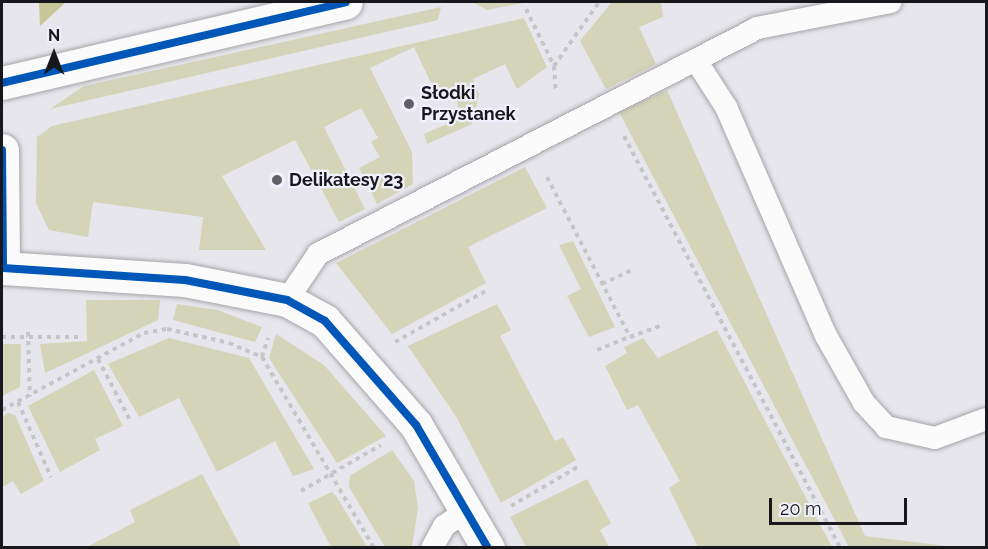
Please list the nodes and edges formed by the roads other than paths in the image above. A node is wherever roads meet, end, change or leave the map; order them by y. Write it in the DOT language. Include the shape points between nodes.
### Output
graph roads {
  1 [pos="346,2"];
  2 [pos="891,2"];
  3 [pos="697,62"];
  4 [pos="2,83"];
  5 [pos="2,150"];
  6 [pos="2,268"];
  7 [pos="287,300"];
  8 [pos="987,419"];
  9 [pos="468,510"];
  10 [pos="432,548"];
  11 [pos="488,548"];
  1 -- 4 [label="street"];
  2 -- 3 [label="lane" via="757,28"];
  3 -- 7 [label="lane" via="318,254"];
  3 -- 8 [label="lane" via="726,107 825,334 864,403 886,426 935,438"];
  5 -- 6 [label="street"];
  6 -- 7 [label="street" via="185,280"];
  7 -- 9 [label="street" via="325,321 416,425"];
  9 -- 10 [label="lane" via="444,526"];
  9 -- 11 [label="street"];
}
